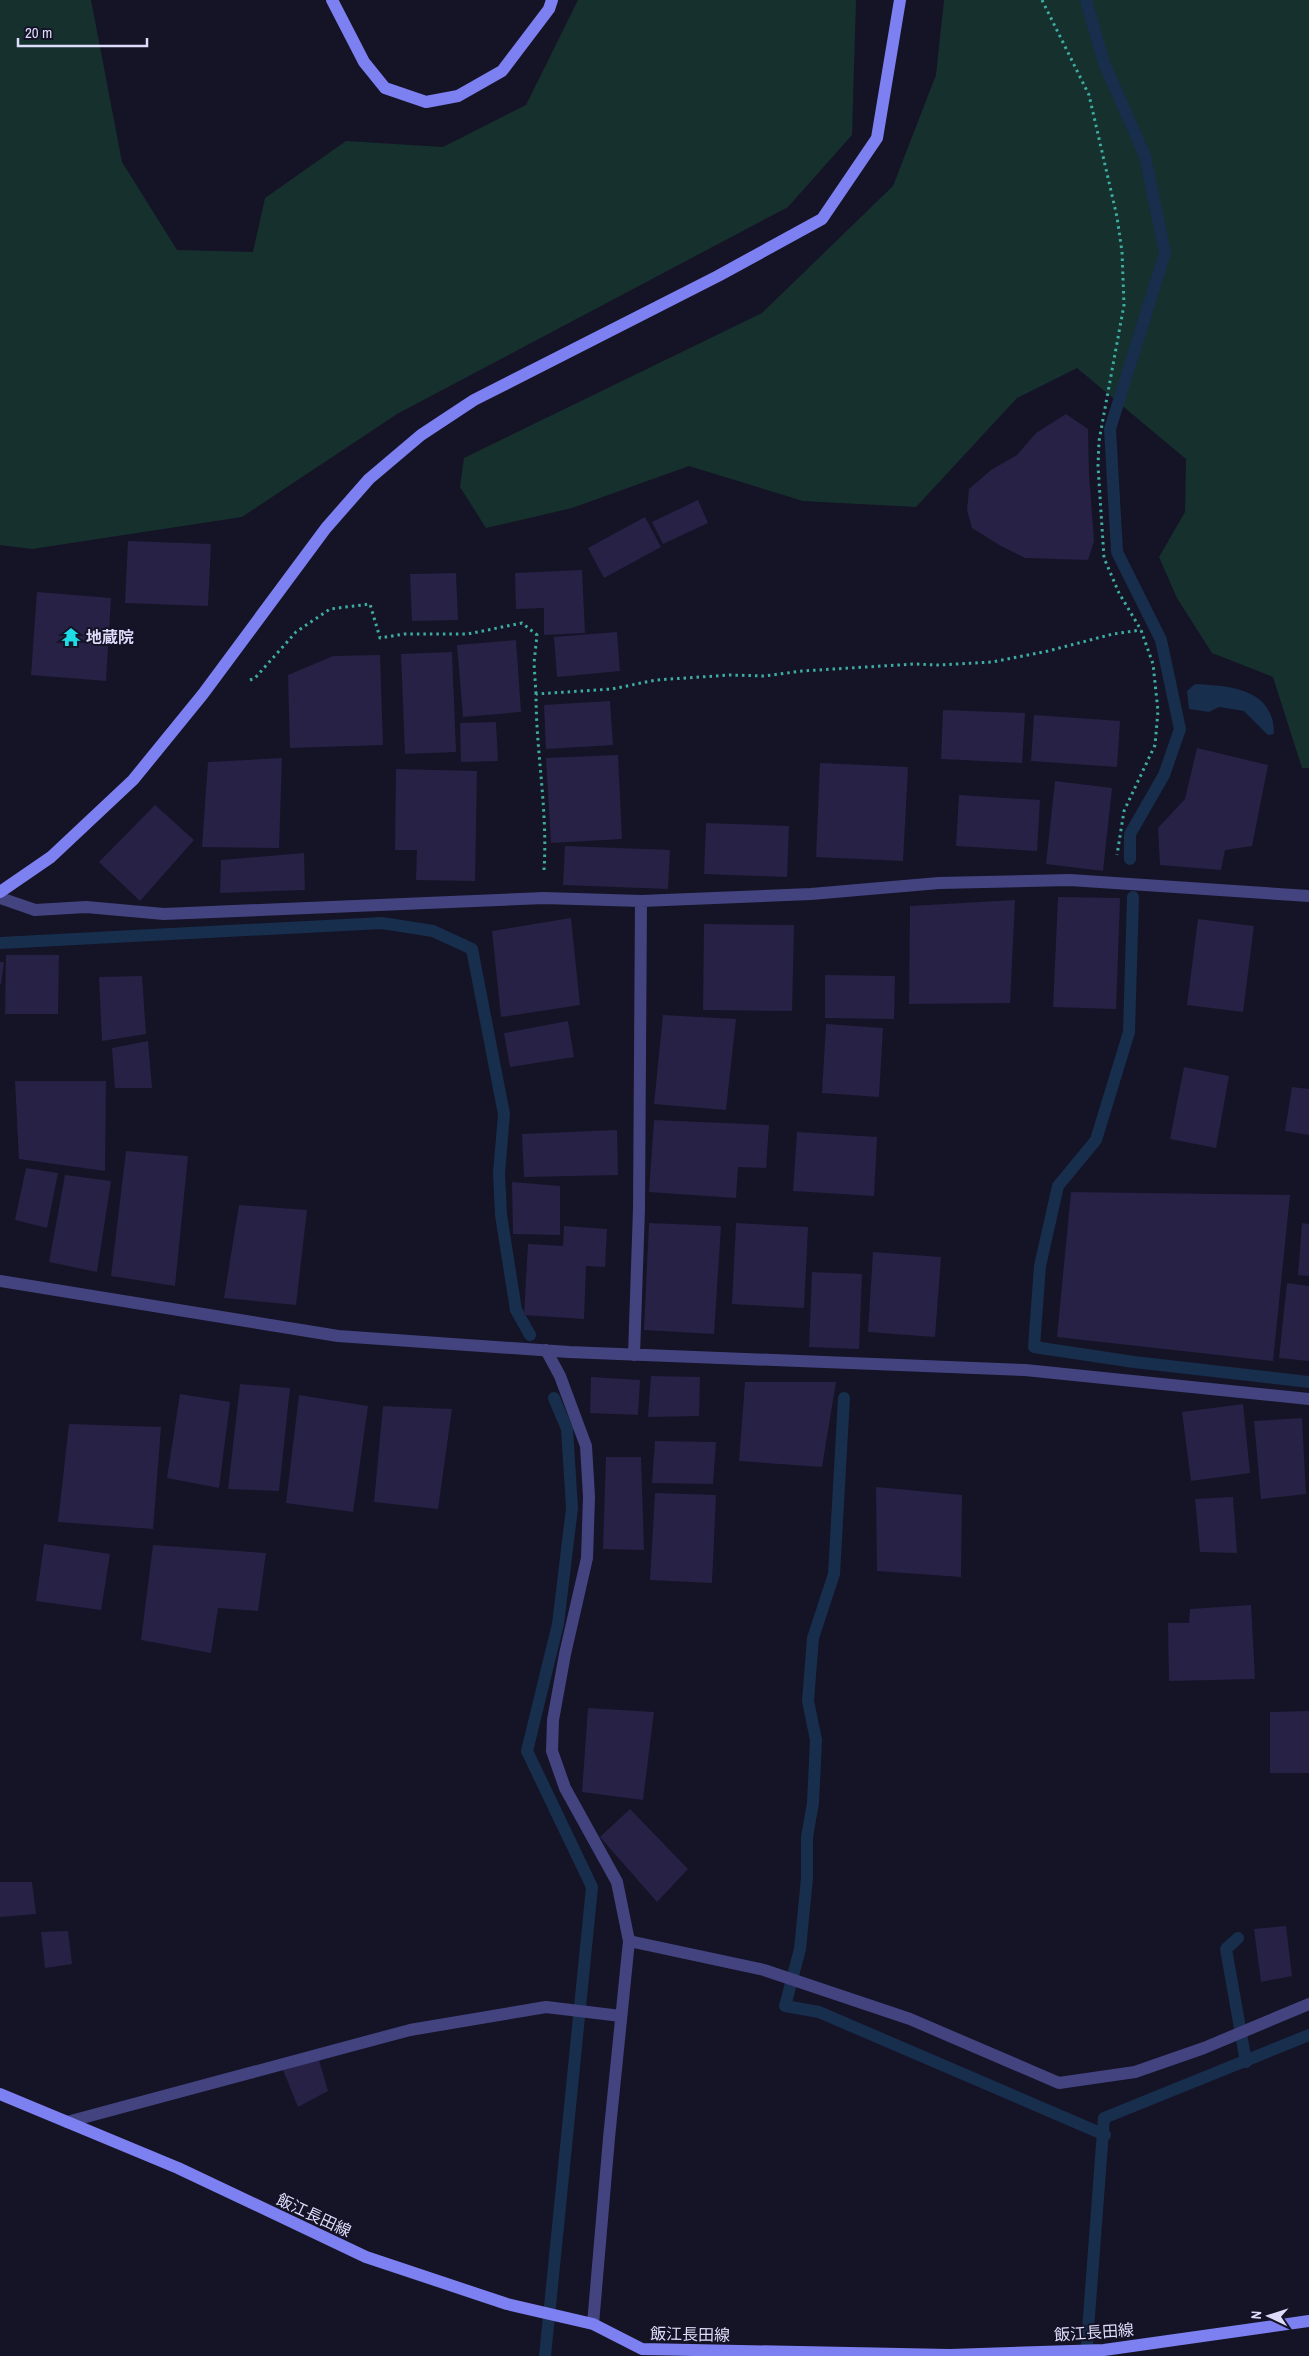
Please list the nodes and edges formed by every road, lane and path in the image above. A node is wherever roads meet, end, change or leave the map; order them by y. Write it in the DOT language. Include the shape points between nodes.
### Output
graph roads {
  1 [pos="332,0"];
  2 [pos="552,0"];
  3 [pos="900,0"];
  4 [pos="1042,0"];
  5 [pos="1141,630"];
  6 [pos="204,694"];
  7 [pos="536,694"];
  8 [pos="1113,883"];
  9 [pos="0,892"];
  10 [pos="1309,896"];
  11 [pos="0,898"];
  12 [pos="544,898"];
  13 [pos="641,901"];
  14 [pos="0,1281"];
  15 [pos="546,1350"];
  16 [pos="634,1354"];
  17 [pos="1309,1399"];
  18 [pos="629,1941"];
  19 [pos="1309,2004"];
  20 [pos="621,2016"];
  21 [pos="0,2094"];
  22 [pos="67,2122"];
  23 [pos="1309,2321"];
  24 [pos="593,2324"];
  25 [pos="632,2350"];
  1 -- 2 [label="street" via="364,62 385,88 426,102 458,96 502,71 549,9"];
  3 -- 6 [label="street" via="878,138 822,218 718,276 474,400 421,435 369,479 326,528"];
  4 -- 5 [label="path" via="1089,95 1122,252 1124,305 1099,441 1098,466 1104,558 1119,593"];
  5 -- 7 [label="path" via="992,662 656,680 612,689"];
  5 -- 8 [label="path" via="1152,664 1158,711 1155,745 1124,811"];
  6 -- 7 [label="path" via="255,678 296,632 330,609 370,604 380,638 404,634 468,634 522,623 536,635"];
  6 -- 9 [label="street" via="133,780 51,856"];
  7 -- 12 [label="path" via="544,834"];
  8 -- 10 [label="street"];
  8 -- 13 [label="street" via="1070,880 939,882 811,894"];
  11 -- 12 [label="street" via="34,910 86,907 164,914"];
  12 -- 13 [label="street"];
  13 -- 16 [label="street" via="639,1209"];
  14 -- 15 [label="street" via="338,1336"];
  15 -- 16 [label="street"];
  15 -- 18 [label="street" via="560,1376 586,1446 589,1497 587,1558 553,1720 552,1751 565,1788 617,1882"];
  16 -- 17 [label="street" via="1025,1370"];
  18 -- 19 [label="street" via="764,1970 910,2019 1059,2083 1135,2072 1204,2048"];
  18 -- 20 [label="street"];
  20 -- 22 [label="street" via="546,2007 410,2030"];
  20 -- 24 [label="street"];
  21 -- 22 [label="street, 飯江長田線"];
  22 -- 24 [label="street, 飯江長田線" via="178,2168 366,2257 507,2304"];
  23 -- 25 [label="street, 飯江長田線" via="1094,2350 950,2355"];
  24 -- 25 [label="street, 飯江長田線"];
}
